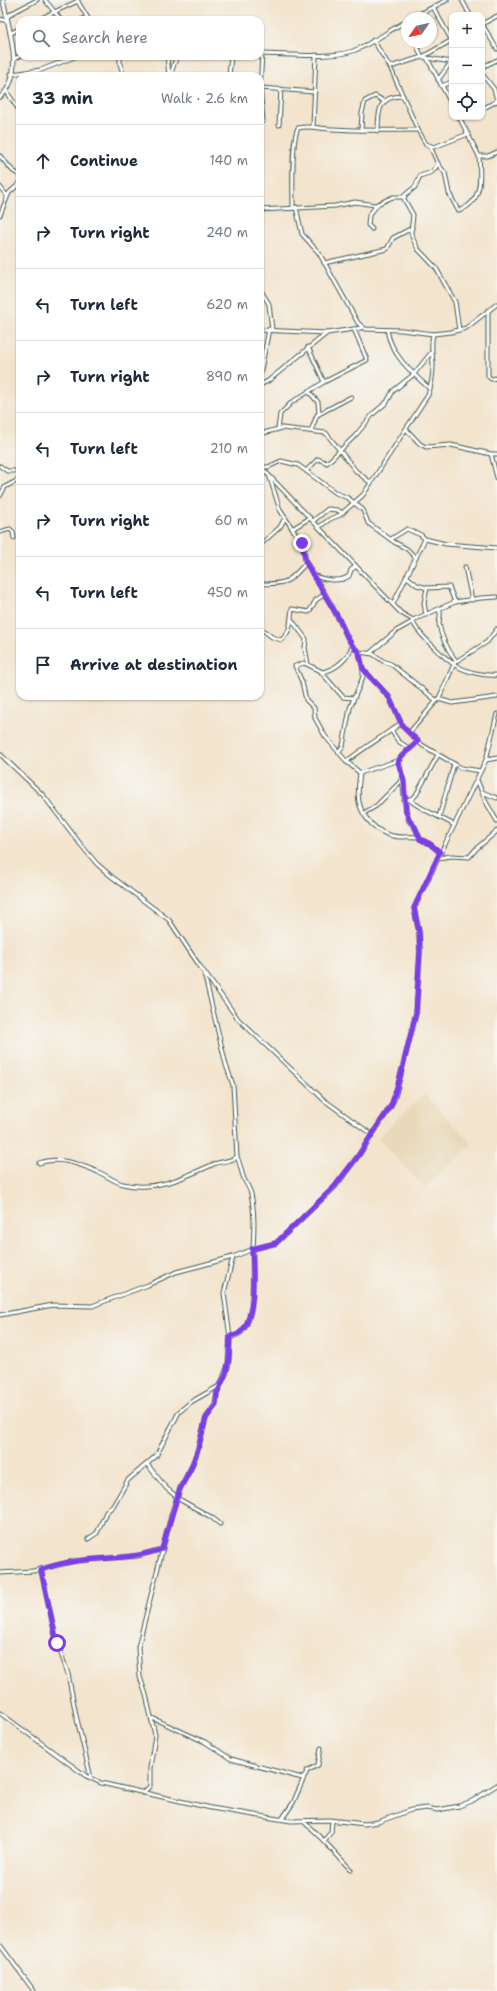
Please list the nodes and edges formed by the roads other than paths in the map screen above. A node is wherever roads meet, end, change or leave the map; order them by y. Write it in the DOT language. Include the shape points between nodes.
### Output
graph roads {
  1 [pos="2,0"];
  2 [pos="37,0"];
  3 [pos="45,0"];
  4 [pos="78,0"];
  5 [pos="447,0"];
  6 [pos="462,0"];
  7 [pos="433,7"];
  8 [pos="54,12"];
  9 [pos="423,12"];
  10 [pos="468,12"];
  11 [pos="46,16"];
  12 [pos="58,16"];
  13 [pos="87,16"];
  14 [pos="497,16"];
  15 [pos="0,19"];
  16 [pos="7,19"];
  17 [pos="485,22"];
  18 [pos="401,24"];
  19 [pos="485,29"];
  20 [pos="16,30"];
  21 [pos="10,34"];
  22 [pos="449,35"];
  23 [pos="373,40"];
  24 [pos="449,42"];
  25 [pos="419,48"];
  26 [pos="497,49"];
  27 [pos="264,54"];
  28 [pos="316,55"];
  29 [pos="424,57"];
  30 [pos="14,60"];
  31 [pos="65,60"];
  32 [pos="120,60"];
  33 [pos="167,60"];
  34 [pos="175,60"];
  35 [pos="231,60"];
  36 [pos="261,60"];
  37 [pos="497,60"];
  38 [pos="449,61"];
  39 [pos="449,66"];
  40 [pos="485,66"];
  41 [pos="390,67"];
  42 [pos="26,72"];
  43 [pos="123,72"];
  44 [pos="169,72"];
  45 [pos="171,72"];
  46 [pos="229,72"];
  47 [pos="260,72"];
  48 [pos="16,73"];
  49 [pos="12,74"];
  50 [pos="485,78"];
  51 [pos="438,80"];
  52 [pos="449,83"];
  53 [pos="441,86"];
  54 [pos="264,88"];
  55 [pos="281,89"];
  56 [pos="7,92"];
  57 [pos="315,92"];
  58 [pos="403,96"];
  59 [pos="0,97"];
  60 [pos="449,100"];
  61 [pos="497,100"];
  62 [pos="384,101"];
  63 [pos="16,106"];
  64 [pos="485,107"];
  65 [pos="461,120"];
  66 [pos="279,125"];
  67 [pos="313,127"];
  68 [pos="361,130"];
  69 [pos="378,130"];
  70 [pos="418,130"];
  71 [pos="468,134"];
  72 [pos="430,146"];
  73 [pos="497,152"];
  74 [pos="0,156"];
  75 [pos="478,156"];
  76 [pos="438,164"];
  77 [pos="16,173"];
  78 [pos="0,186"];
  79 [pos="16,186"];
  80 [pos="7,196"];
  81 [pos="404,197"];
  82 [pos="378,204"];
  83 [pos="294,207"];
  84 [pos="264,210"];
  85 [pos="0,216"];
  86 [pos="412,228"];
  87 [pos="372,229"];
  88 [pos="324,263"];
  89 [pos="264,296"];
  90 [pos="497,304"];
  91 [pos="488,310"];
  92 [pos="361,328"];
  93 [pos="354,329"];
  94 [pos="264,330"];
  95 [pos="270,330"];
  96 [pos="387,330"];
  97 [pos="459,330"];
  98 [pos="327,333"];
  99 [pos="433,334"];
  100 [pos="308,347"];
  101 [pos="431,353"];
  102 [pos="264,357"];
  103 [pos="413,375"];
  104 [pos="497,378"];
  105 [pos="324,382"];
  106 [pos="431,382"];
  107 [pos="264,383"];
  108 [pos="424,384"];
  109 [pos="430,389"];
  110 [pos="308,391"];
  111 [pos="351,397"];
  112 [pos="319,414"];
  113 [pos="278,428"];
  114 [pos="406,430"];
  115 [pos="311,431"];
  116 [pos="264,433"];
  117 [pos="341,451"];
  118 [pos="490,454"];
  119 [pos="497,454"];
  120 [pos="0,466"];
  121 [pos="264,466"];
  122 [pos="14,471"];
  123 [pos="306,471"];
  124 [pos="266,472"];
  125 [pos="269,476"];
  126 [pos="497,478"];
  127 [pos="16,481"];
  128 [pos="372,483"];
  129 [pos="0,496"];
  130 [pos="354,504"];
  131 [pos="342,513"];
  132 [pos="285,518"];
  133 [pos="310,518"];
  134 [pos="313,521"];
  135 [pos="319,528"];
  136 [pos="292,529"];
  137 [pos="0,532"];
  138 [pos="14,538"];
  139 [pos="391,539"];
  140 [pos="425,539"];
  141 [pos="264,541"];
  142 [pos="497,548"];
  143 [pos="416,558"];
  144 [pos="306,563"];
  145 [pos="356,566"];
  146 [pos="465,567"];
  147 [pos="313,575"];
  148 [pos="406,576"];
  149 [pos="264,584"];
  150 [pos="427,588"];
  151 [pos="325,594"];
  152 [pos="497,597"];
  153 [pos="472,600"];
  154 [pos="455,602"];
  155 [pos="393,604"];
  156 [pos="439,609"];
  157 [pos="426,615"];
  158 [pos="291,619"];
  159 [pos="413,621"];
  160 [pos="497,629"];
  161 [pos="264,631"];
  162 [pos="352,646"];
  163 [pos="359,652"];
  164 [pos="370,653"];
  165 [pos="456,661"];
  166 [pos="308,664"];
  167 [pos="454,665"];
  168 [pos="363,669"];
  169 [pos="320,671"];
  170 [pos="497,675"];
  171 [pos="497,697"];
  172 [pos="353,698"];
  173 [pos="437,700"];
  174 [pos="497,714"];
  175 [pos="400,723"];
  176 [pos="391,730"];
  177 [pos="409,733"];
  178 [pos="418,741"];
  179 [pos="410,749"];
  180 [pos="339,751"];
  181 [pos="0,754"];
  182 [pos="438,755"];
  183 [pos="497,758"];
  184 [pos="399,760"];
  185 [pos="486,760"];
  186 [pos="346,762"];
  187 [pos="454,764"];
  188 [pos="481,770"];
  189 [pos="360,773"];
  190 [pos="402,778"];
  191 [pos="477,780"];
  192 [pos="482,792"];
  193 [pos="497,798"];
  194 [pos="410,800"];
  195 [pos="404,801"];
  196 [pos="364,814"];
  197 [pos="440,817"];
  198 [pos="497,821"];
  199 [pos="454,825"];
  200 [pos="497,832"];
  201 [pos="418,837"];
  202 [pos="440,852"];
  203 [pos="438,858"];
  204 [pos="203,972"];
  205 [pos="371,1134"];
  206 [pos="237,1157"];
  207 [pos="39,1163"];
  208 [pos="252,1249"];
  209 [pos="233,1258"];
  210 [pos="0,1315"];
  211 [pos="230,1336"];
  212 [pos="219,1386"];
  213 [pos="148,1464"];
  214 [pos="177,1497"];
  215 [pos="220,1524"];
  216 [pos="88,1539"];
  217 [pos="162,1549"];
  218 [pos="41,1570"];
  219 [pos="0,1573"];
  220 [pos="0,1713"];
  221 [pos="152,1718"];
  222 [pos="321,1748"];
  223 [pos="91,1778"];
  224 [pos="302,1778"];
  225 [pos="497,1785"];
  226 [pos="143,1793"];
  227 [pos="282,1819"];
  228 [pos="302,1821"];
  229 [pos="332,1821"];
  230 [pos="324,1841"];
  231 [pos="350,1870"];
  232 [pos="0,1945"];
  233 [pos="34,1991"];
  1 -- 16 [label="street"];
  2 -- 16 [label="street" via="12,13"];
  3 -- 8 [label="street"];
  4 -- 8 [label="street"];
  4 -- 13 [label="street"];
  5 -- 7 [label="street"];
  6 -- 10 [label="street"];
  7 -- 9 [label="street"];
  7 -- 22 [label="street"];
  8 -- 11 [label="street"];
  8 -- 12 [label="street"];
  14 -- 17 [label="street"];
  15 -- 16 [label="street"];
  16 -- 21 [label="street"];
  18 -- 23 [label="street"];
  19 -- 26 [label="street"];
  20 -- 21 [label="street"];
  21 -- 30 [label="street"];
  23 -- 28 [label="street" via="346,53"];
  23 -- 41 [label="street"];
  24 -- 29 [label="street"];
  25 -- 29 [label="street"];
  27 -- 28 [label="street"];
  28 -- 57 [label="street"];
  29 -- 38 [label="street"];
  29 -- 41 [label="street"];
  29 -- 51 [label="street"];
  30 -- 49 [label="street"];
  31 -- 42 [label="street" via="41,70"];
  32 -- 43 [label="street"];
  33 -- 44 [label="street"];
  34 -- 45 [label="street"];
  35 -- 46 [label="street"];
  36 -- 47 [label="street"];
  37 -- 40 [label="street"];
  39 -- 51 [label="street"];
  41 -- 58 [label="street"];
  48 -- 49 [label="street"];
  49 -- 56 [label="street"];
  50 -- 61 [label="street" via="494,89"];
  51 -- 53 [label="street"];
  52 -- 53 [label="street"];
  53 -- 60 [label="street"];
  54 -- 55 [label="street"];
  55 -- 57 [label="street"];
  55 -- 66 [label="street"];
  56 -- 59 [label="street"];
  56 -- 63 [label="street"];
  57 -- 67 [label="street"];
  58 -- 62 [label="street"];
  58 -- 70 [label="street"];
  61 -- 64 [label="street"];
  62 -- 68 [label="street" via="375,96 365,101"];
  62 -- 69 [label="street" via="378,113"];
  65 -- 71 [label="street"];
  67 -- 68 [label="street"];
  67 -- 83 [label="street" via="301,127 297,130 292,165"];
  68 -- 69 [label="street"];
  69 -- 70 [label="street"];
  70 -- 72 [label="street" via="422,139"];
  71 -- 72 [label="street" via="440,145"];
  71 -- 75 [label="street"];
  72 -- 76 [label="street"];
  73 -- 75 [label="street" via="488,156"];
  74 -- 77 [label="street"];
  75 -- 76 [label="street" via="479,193 461,210 458,210 452,201 445,173"];
  76 -- 81 [label="street" via="432,172 420,176 415,187"];
  78 -- 80 [label="street"];
  79 -- 80 [label="street"];
  80 -- 85 [label="street"];
  81 -- 82 [label="street" via="393,197"];
  81 -- 86 [label="street" via="414,215"];
  82 -- 83 [label="street" via="355,202 335,206"];
  82 -- 87 [label="street" via="367,218"];
  83 -- 84 [label="street"];
  83 -- 88 [label="street" via="302,234 316,249"];
  86 -- 88 [label="street" via="393,238 387,249"];
  86 -- 97 [label="street" via="411,234 415,244 436,268 455,302"];
  88 -- 92 [label="street"];
  89 -- 95 [label="street" via="269,304"];
  90 -- 91 [label="street"];
  91 -- 97 [label="street"];
  91 -- 104 [label="street" via="488,376 491,380"];
  92 -- 93 [label="street"];
  92 -- 96 [label="street"];
  93 -- 98 [label="street"];
  93 -- 105 [label="street" via="367,360"];
  94 -- 95 [label="street"];
  95 -- 98 [label="street"];
  95 -- 102 [label="street"];
  96 -- 99 [label="street"];
  96 -- 103 [label="street" via="391,343"];
  97 -- 99 [label="street"];
  98 -- 100 [label="street"];
  99 -- 101 [label="street"];
  100 -- 105 [label="street"];
  100 -- 107 [label="street"];
  101 -- 103 [label="street"];
  101 -- 106 [label="street"];
  103 -- 108 [label="street"];
  103 -- 117 [label="street" via="393,392 387,402"];
  105 -- 110 [label="street"];
  106 -- 108 [label="street"];
  106 -- 109 [label="street"];
  108 -- 109 [label="street"];
  109 -- 114 [label="street"];
  110 -- 112 [label="street" via="318,402"];
  110 -- 113 [label="street" via="281,411"];
  111 -- 112 [label="street"];
  112 -- 115 [label="street"];
  113 -- 115 [label="street"];
  113 -- 116 [label="street"];
  114 -- 118 [label="street" via="426,447 451,445"];
  114 -- 128 [label="street"];
  115 -- 117 [label="street" via="328,434"];
  117 -- 123 [label="street" via="327,463 318,459"];
  117 -- 128 [label="street" via="356,471"];
  118 -- 119 [label="street"];
  118 -- 126 [label="street"];
  120 -- 122 [label="street" via="7,471"];
  121 -- 123 [label="street" via="281,461"];
  123 -- 130 [label="street" via="336,493 346,496"];
  124 -- 125 [label="street"];
  125 -- 132 [label="street"];
  125 -- 133 [label="street"];
  127 -- 129 [label="street" via="5,487"];
  128 -- 130 [label="street"];
  130 -- 131 [label="street"];
  130 -- 139 [label="street" via="363,510 368,523"];
  131 -- 134 [label="street" via="328,509"];
  131 -- 135 [label="street"];
  132 -- 136 [label="street"];
  132 -- 141 [label="street" via="280,527"];
  133 -- 134 [label="street"];
  133 -- 136 [label="street"];
  134 -- 135 [label="street"];
  135 -- 145 [label="street"];
  136 -- 144 [label="street" via="304,546"];
  137 -- 138 [label="street" via="10,529"];
  139 -- 140 [label="street" via="407,529"];
  139 -- 143 [label="street"];
  140 -- 142 [label="street" via="446,544"];
  140 -- 143 [label="street"];
  143 -- 148 [label="street"];
  144 -- 147 [label="street"];
  144 -- 149 [label="street" via="290,580 275,585"];
  145 -- 147 [label="street" via="352,568 349,576 342,580"];
  145 -- 155 [label="street"];
  146 -- 153 [label="street"];
  147 -- 151 [label="street"];
  148 -- 150 [label="street" via="417,585"];
  148 -- 155 [label="street"];
  150 -- 154 [label="street" via="449,587"];
  150 -- 157 [label="street" via="424,603"];
  151 -- 158 [label="street" via="316,600 309,612 292,609"];
  151 -- 162 [label="street"];
  152 -- 153 [label="street"];
  153 -- 154 [label="street"];
  154 -- 156 [label="street"];
  155 -- 159 [label="street"];
  156 -- 157 [label="street"];
  156 -- 165 [label="street" via="439,623 444,641"];
  157 -- 159 [label="street"];
  158 -- 161 [label="street" via="288,633 282,640"];
  158 -- 166 [label="street" via="306,639"];
  159 -- 164 [label="street" via="396,631"];
  159 -- 167 [label="street" via="422,635"];
  160 -- 165 [label="street" via="486,642"];
  162 -- 163 [label="street"];
  162 -- 169 [label="street" via="342,663 329,670"];
  163 -- 164 [label="street"];
  163 -- 168 [label="street"];
  164 -- 173 [label="street" via="398,669"];
  165 -- 167 [label="street"];
  166 -- 169 [label="street"];
  166 -- 180 [label="street" via="298,664 295,671 302,682 306,700 314,710 314,718 327,739"];
  167 -- 170 [label="street" via="482,674"];
  167 -- 173 [label="street"];
  168 -- 172 [label="street" via="363,677"];
  168 -- 175 [label="street" via="389,697"];
  169 -- 172 [label="street" via="343,698"];
  171 -- 173 [label="street" via="452,703"];
  172 -- 180 [label="street" via="343,746"];
  173 -- 177 [label="street"];
  174 -- 185 [label="street"];
  175 -- 176 [label="street"];
  175 -- 177 [label="street"];
  176 -- 179 [label="street" via="398,741"];
  176 -- 186 [label="street"];
  177 -- 178 [label="street"];
  178 -- 179 [label="street"];
  178 -- 182 [label="street"];
  179 -- 184 [label="street" via="404,752"];
  180 -- 186 [label="street"];
  181 -- 204 [label="street" via="43,795 98,864 169,920"];
  182 -- 187 [label="street"];
  182 -- 194 [label="street" via="420,789"];
  183 -- 185 [label="street"];
  184 -- 189 [label="street"];
  184 -- 190 [label="street"];
  185 -- 188 [label="street"];
  186 -- 189 [label="street"];
  187 -- 188 [label="street" via="466,769"];
  187 -- 197 [label="street"];
  188 -- 191 [label="street"];
  189 -- 196 [label="street" via="358,795"];
  190 -- 195 [label="street"];
  190 -- 196 [label="street" via="376,806"];
  191 -- 192 [label="street"];
  191 -- 199 [label="street"];
  192 -- 193 [label="street"];
  192 -- 198 [label="street"];
  194 -- 195 [label="street"];
  194 -- 197 [label="street" via="423,810"];
  195 -- 201 [label="street" via="408,818 415,827"];
  196 -- 201 [label="street" via="375,827 387,834"];
  197 -- 199 [label="street"];
  199 -- 202 [label="street"];
  200 -- 203 [label="street" via="469,856"];
  201 -- 202 [label="street"];
  202 -- 203 [label="street"];
  203 -- 205 [label="street" via="414,908 419,932 420,962 413,1026 391,1106"];
  204 -- 205 [label="street" via="248,1029 324,1100"];
  204 -- 206 [label="street" via="233,1085"];
  205 -- 208 [label="street" via="335,1186 276,1243"];
  206 -- 207 [label="street" via="214,1164 181,1180 146,1186 122,1184 98,1172 66,1162 51,1160"];
  206 -- 208 [label="street" via="251,1194 254,1229"];
  208 -- 209 [label="street"];
  208 -- 211 [label="street" via="253,1289 250,1313 238,1335"];
  209 -- 210 [label="street" via="176,1272 92,1306 53,1305"];
  209 -- 211 [label="street" via="224,1293"];
  211 -- 212 [label="street" via="226,1374"];
  212 -- 213 [label="street" via="190,1402 179,1412 164,1443"];
  212 -- 214 [label="street" via="216,1405 206,1418 197,1452"];
  213 -- 214 [label="street" via="166,1488"];
  213 -- 216 [label="street" via="128,1480 113,1506 106,1512 97,1533"];
  214 -- 215 [label="street"];
  214 -- 217 [label="street"];
  217 -- 218 [label="street" via="137,1556 74,1561"];
  217 -- 221 [label="street" via="138,1654 140,1677"];
  218 -- 219 [label="street"];
  218 -- 223 [label="street"];
  220 -- 223 [label="street"];
  221 -- 224 [label="street" via="197,1738 231,1759"];
  221 -- 226 [label="street" via="155,1734 150,1786"];
  222 -- 224 [label="street" via="318,1765 308,1769"];
  223 -- 226 [label="street"];
  224 -- 227 [label="street" via="293,1803"];
  225 -- 229 [label="street" via="468,1803 454,1807 410,1810 371,1823"];
  226 -- 227 [label="street" via="210,1808"];
  227 -- 228 [label="street"];
  228 -- 229 [label="street"];
  228 -- 230 [label="street"];
  229 -- 230 [label="street" via="331,1832"];
  230 -- 231 [label="street"];
  232 -- 233 [label="street"];
}
